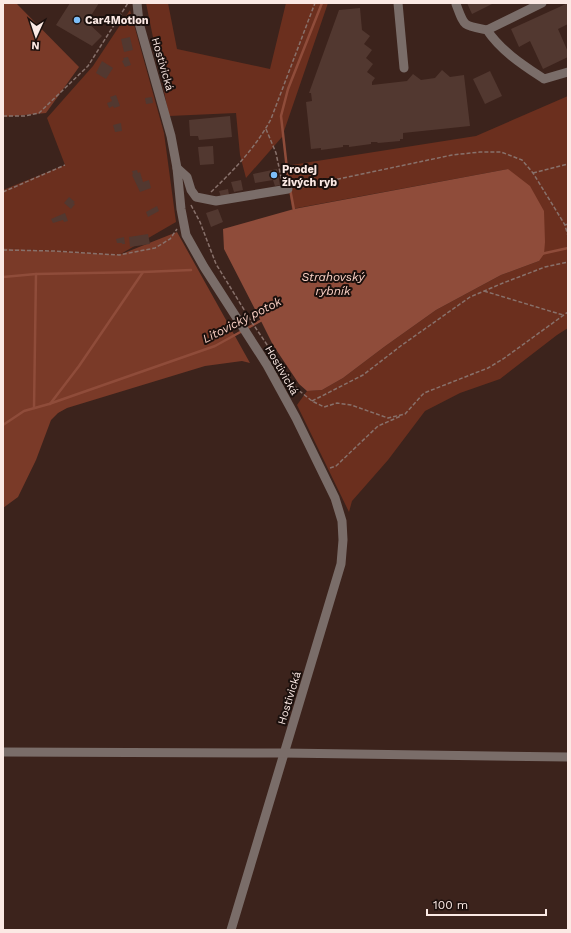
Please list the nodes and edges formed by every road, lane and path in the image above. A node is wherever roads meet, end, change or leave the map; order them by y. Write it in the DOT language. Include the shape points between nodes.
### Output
graph roads {
  1 [pos="128,3"];
  2 [pos="137,3"];
  3 [pos="315,3"];
  4 [pos="398,3"];
  5 [pos="542,3"];
  6 [pos="456,4"];
  7 [pos="487,30"];
  8 [pos="404,68"];
  9 [pos="568,72"];
  10 [pos="3,116"];
  11 [pos="266,129"];
  12 [pos="568,164"];
  13 [pos="65,165"];
  14 [pos="177,168"];
  15 [pos="533,173"];
  16 [pos="288,189"];
  17 [pos="3,192"];
  18 [pos="204,199"];
  19 [pos="181,209"];
  20 [pos="183,220"];
  21 [pos="567,225"];
  22 [pos="568,236"];
  23 [pos="3,250"];
  24 [pos="568,262"];
  25 [pos="484,291"];
  26 [pos="568,312"];
  27 [pos="563,315"];
  28 [pos="312,401"];
  29 [pos="405,414"];
  30 [pos="321,471"];
  31 [pos="3,752"];
  32 [pos="284,753"];
  33 [pos="568,757"];
  34 [pos="231,930"];
  1 -- 10 [label="path" via="88,66 39,113"];
  2 -- 14 [label="street, Hostivická" via="138,23 172,136"];
  3 -- 11 [label="path"];
  4 -- 8 [label="street"];
  5 -- 7 [label="street"];
  6 -- 7 [label="street" via="463,23"];
  7 -- 9 [label="street" via="516,60 544,79"];
  11 -- 16 [label="path"];
  11 -- 18 [label="path" via="236,166"];
  12 -- 15 [label="path"];
  13 -- 17 [label="path"];
  14 -- 18 [label="street" via="187,177 196,197"];
  14 -- 19 [label="street, Hostivická"];
  15 -- 16 [label="path" via="522,160 501,152 480,152 452,155"];
  15 -- 21 [label="path"];
  16 -- 18 [label="street" via="216,201"];
  19 -- 20 [label="street, Hostivická"];
  19 -- 28 [label="path" via="191,205 216,264 251,321 297,389"];
  20 -- 23 [label="path" via="170,239 154,248 119,254"];
  20 -- 30 [label="street, Hostivická" via="186,235 267,365"];
  21 -- 22 [label="path"];
  24 -- 25 [label="path" via="545,267"];
  25 -- 27 [label="path"];
  25 -- 28 [label="path" via="470,297 402,344 364,375"];
  26 -- 27 [label="path"];
  27 -- 29 [label="path" via="488,368 424,393"];
  28 -- 29 [label="path" via="324,407 337,403 351,405 388,418"];
  29 -- 30 [label="path" via="378,426 336,466"];
  30 -- 32 [label="street, Hostivická" via="335,498 342,521 344,540 341,564"];
  31 -- 32 [label="street"];
  32 -- 33 [label="street"];
  32 -- 34 [label="street, Hostivická"];
}
